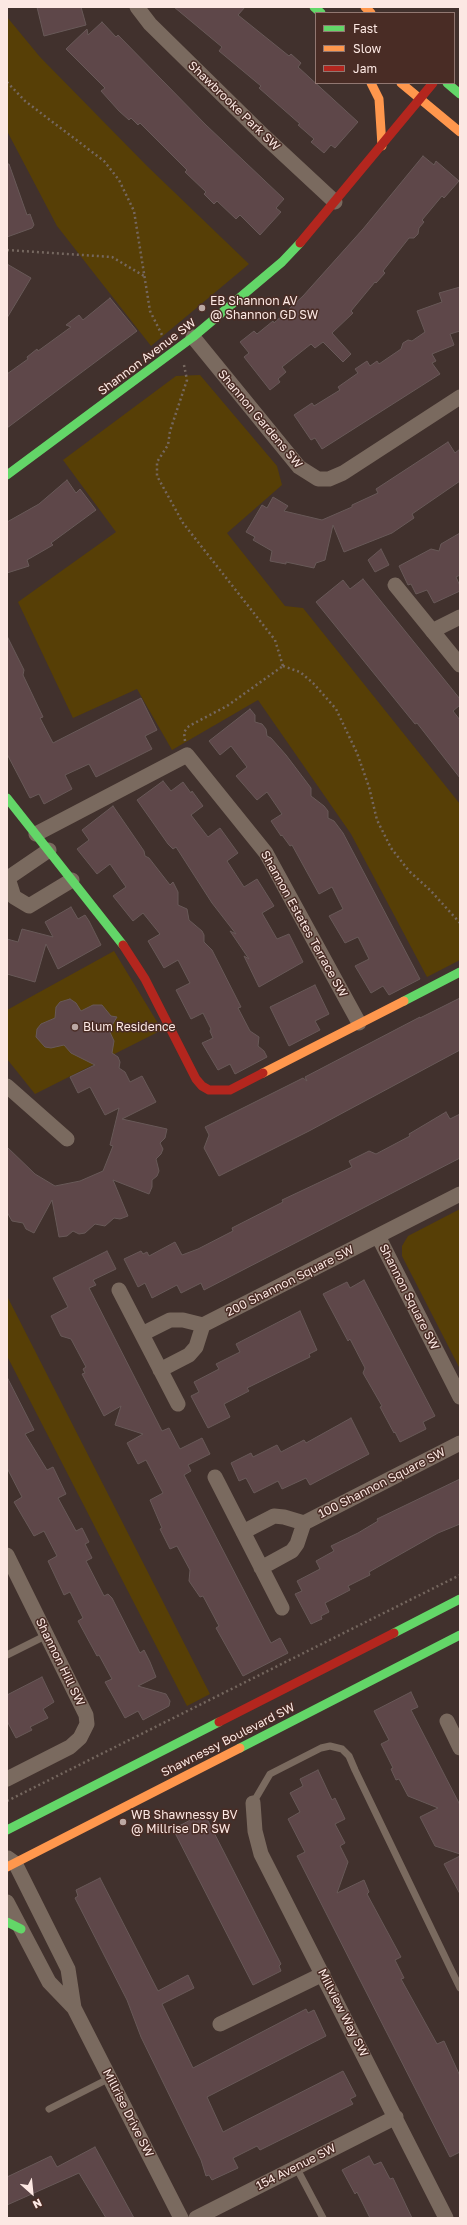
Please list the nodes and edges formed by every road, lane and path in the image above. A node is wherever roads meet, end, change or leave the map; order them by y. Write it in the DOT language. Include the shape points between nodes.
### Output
graph roads {
  1 [pos="137,7"];
  2 [pos="7,82"];
  3 [pos="372,84"];
  4 [pos="402,84"];
  5 [pos="432,84"];
  6 [pos="448,84"];
  7 [pos="460,94"];
  8 [pos="420,99"];
  9 [pos="460,132"];
  10 [pos="382,146"];
  11 [pos="335,202"];
  12 [pos="7,250"];
  13 [pos="145,276"];
  14 [pos="193,337"];
  15 [pos="174,352"];
  16 [pos="460,397"];
  17 [pos="7,475"];
  18 [pos="395,585"];
  19 [pos="460,617"];
  20 [pos="432,631"];
  21 [pos="283,666"];
  22 [pos="460,666"];
  23 [pos="187,755"];
  24 [pos="7,798"];
  25 [pos="36,834"];
  26 [pos="49,850"];
  27 [pos="72,880"];
  28 [pos="460,923"];
  29 [pos="460,972"];
  30 [pos="359,1024"];
  31 [pos="7,1086"];
  32 [pos="67,1139"];
  33 [pos="460,1194"];
  34 [pos="378,1236"];
  35 [pos="119,1290"];
  36 [pos="203,1325"];
  37 [pos="142,1334"];
  38 [pos="160,1370"];
  39 [pos="460,1397"];
  40 [pos="178,1404"];
  41 [pos="460,1443"];
  42 [pos="216,1477"];
  43 [pos="304,1523"];
  44 [pos="243,1532"];
  45 [pos="7,1555"];
  46 [pos="261,1568"];
  47 [pos="460,1575"];
  48 [pos="460,1599"];
  49 [pos="282,1608"];
  50 [pos="46,1635"];
  51 [pos="460,1635"];
  52 [pos="7,1655"];
  53 [pos="447,1721"];
  54 [pos="460,1748"];
  55 [pos="7,1778"];
  56 [pos="7,1801"];
  57 [pos="253,1803"];
  58 [pos="7,1830"];
  59 [pos="10,1862"];
  60 [pos="7,1902"];
  61 [pos="7,1922"];
  62 [pos="21,1929"];
  63 [pos="323,1974"];
  64 [pos="460,1988"];
  65 [pos="74,2008"];
  66 [pos="220,2024"];
  67 [pos="110,2078"];
  68 [pos="49,2109"];
  69 [pos="396,2117"];
  70 [pos="296,2167"];
  71 [pos="181,2218"];
  72 [pos="196,2218"];
  73 [pos="323,2218"];
  74 [pos="446,2218"];
  1 -- 11 [label="street, Shawbrooke Park SW" via="150,24"];
  2 -- 13 [label="path" via="25,101 84,144 112,170 134,211"];
  3 -- 10 [label="street" via="382,112"];
  4 -- 8 [label="street"];
  5 -- 8 [label="street, Shannon Avenue SW"];
  6 -- 7 [label="street"];
  8 -- 9 [label="street"];
  8 -- 10 [label="street, Shannon Avenue SW"];
  10 -- 11 [label="street, Shannon Avenue SW"];
  11 -- 14 [label="street, Shannon Avenue SW" via="282,262"];
  12 -- 13 [label="path" via="112,257"];
  13 -- 15 [label="path" via="150,311 163,339"];
  14 -- 15 [label="street, Shannon Avenue SW"];
  14 -- 16 [label="street, Shannon Gardens SW" via="299,468 318,479 329,479 343,473"];
  15 -- 17 [label="street, Shannon Avenue SW"];
  15 -- 21 [label="path" via="186,367 187,380 170,431 168,445 157,462 157,476 183,523 268,628 275,640"];
  18 -- 20 [label="street"];
  19 -- 20 [label="street"];
  20 -- 22 [label="street"];
  21 -- 23 [label="path" via="227,706 197,719 189,726 184,732"];
  21 -- 28 [label="path" via="300,672 336,709 357,753 377,820 391,848 408,871 430,890"];
  23 -- 25 [label="street"];
  23 -- 30 [label="street, Shannon Estates Terrace SW" via="266,853"];
  24 -- 25 [label="street"];
  25 -- 26 [label="street"];
  26 -- 27 [label="street"];
  26 -- 27 [label="street" via="8,878 14,897 29,906"];
  27 -- 30 [label="street" via="120,941 138,969 196,1079 209,1090 230,1090"];
  29 -- 30 [label="street"];
  31 -- 32 [label="street"];
  33 -- 34 [label="street, Shannon Square SW"];
  34 -- 36 [label="street, 200 Shannon Square SW"];
  34 -- 39 [label="street, Shannon Square SW"];
  35 -- 37 [label="street"];
  36 -- 37 [label="street" via="170,1320"];
  36 -- 38 [label="street" via="196,1347 189,1355"];
  37 -- 38 [label="street"];
  38 -- 40 [label="street"];
  41 -- 43 [label="street, 100 Shannon Square SW"];
  42 -- 44 [label="street"];
  43 -- 44 [label="street, 100 Shannon Square SW" via="274,1516"];
  43 -- 46 [label="street, 100 Shannon Square SW" via="292,1551"];
  44 -- 46 [label="street"];
  45 -- 50 [label="street, Shannon Hill SW"];
  46 -- 49 [label="street"];
  47 -- 56 [label="path"];
  48 -- 58 [label="street, Shawnessy Boulevard SW"];
  50 -- 52 [label="lane"];
  50 -- 55 [label="street, Shannon Hill SW" via="86,1715 87,1724 80,1738 70,1746"];
  51 -- 59 [label="street, Shawnessy Boulevard SW"];
  53 -- 54 [label="street"];
  57 -- 63 [label="street, Millview Way SW" via="255,1830 261,1854"];
  57 -- 64 [label="lane" via="270,1774 321,1748 330,1746 342,1749 355,1770"];
  59 -- 65 [label="street, Millrise Drive SW" via="68,1969"];
  60 -- 62 [label="street, Millrise Drive SW"];
  61 -- 62 [label="street"];
  62 -- 65 [label="street, Millrise Drive SW" via="49,1982"];
  63 -- 66 [label="street"];
  63 -- 69 [label="street, Millview Way SW"];
  65 -- 67 [label="street, Millrise Drive SW"];
  67 -- 68 [label="lane"];
  67 -- 71 [label="street, Millrise Drive SW"];
  69 -- 70 [label="street, 154 Avenue SW"];
  69 -- 74 [label="street, Millview Way SW"];
  70 -- 72 [label="street, 154 Avenue SW"];
  70 -- 73 [label="lane"];
}
